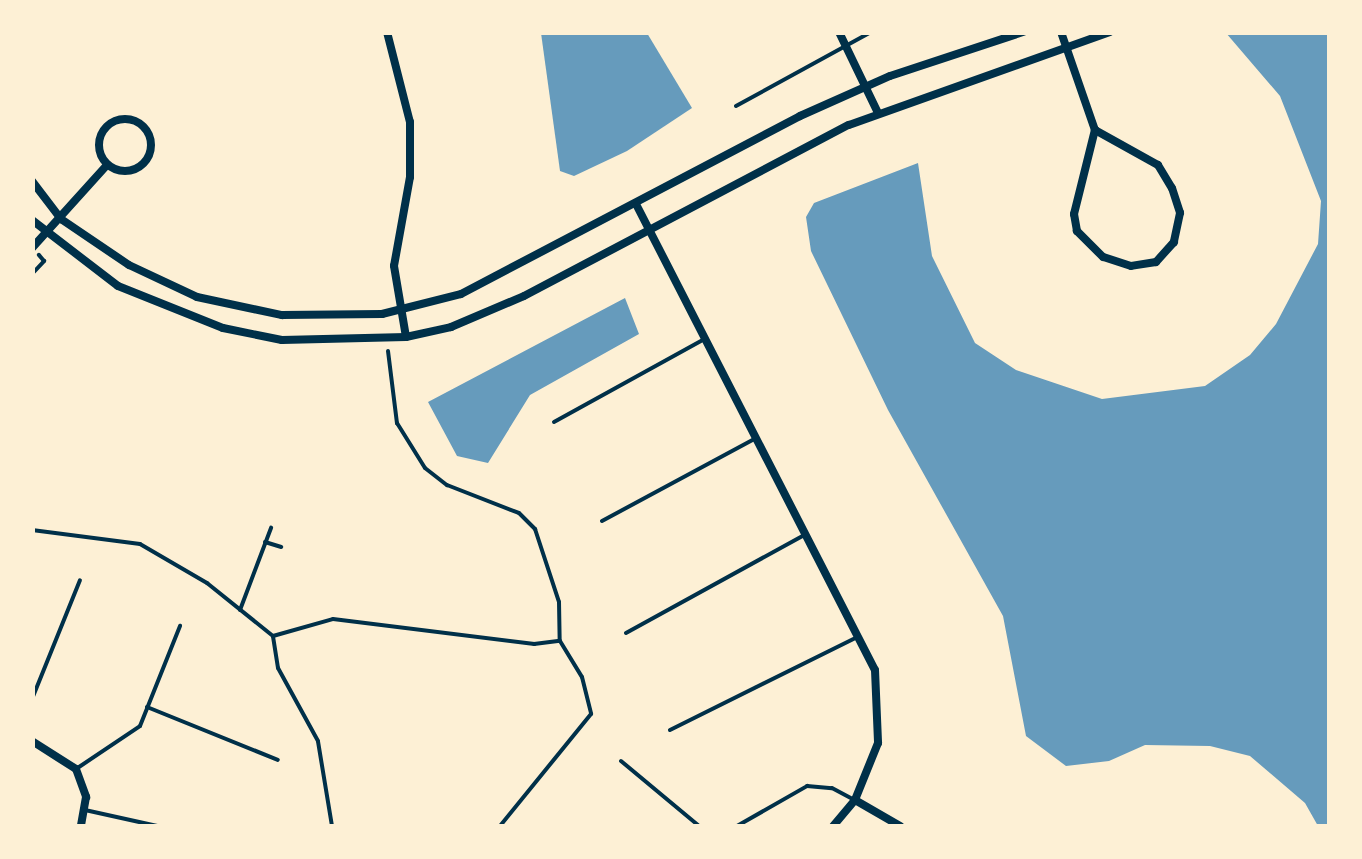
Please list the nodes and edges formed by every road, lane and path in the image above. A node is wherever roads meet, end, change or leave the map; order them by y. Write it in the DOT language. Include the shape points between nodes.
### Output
graph roads {
  1 [pos="386,32"];
  2 [pos="838,32"];
  3 [pos="871,32"];
  4 [pos="1023,32"];
  5 [pos="1061,32"];
  6 [pos="1110,32"];
  7 [pos="844,44"];
  8 [pos="1066,48"];
  9 [pos="865,87"];
  10 [pos="736,106"];
  11 [pos="878,113"];
  12 [pos="1095,130"];
  13 [pos="107,165"];
  14 [pos="32,181"];
  15 [pos="637,206"];
  16 [pos="61,219"];
  17 [pos="32,220"];
  18 [pos="649,229"];
  19 [pos="45,235"];
  20 [pos="33,248"];
  21 [pos="32,274"];
  22 [pos="399,312"];
  23 [pos="406,337"];
  24 [pos="706,338"];
  25 [pos="386,339"];
  26 [pos="554,422"];
  27 [pos="758,437"];
  28 [pos="602,521"];
  29 [pos="271,528"];
  30 [pos="32,530"];
  31 [pos="808,532"];
  32 [pos="266,542"];
  33 [pos="281,546"];
  34 [pos="80,580"];
  35 [pos="240,610"];
  36 [pos="180,626"];
  37 [pos="626,634"];
  38 [pos="272,636"];
  39 [pos="859,636"];
  40 [pos="560,641"];
  41 [pos="32,699"];
  42 [pos="146,707"];
  43 [pos="670,730"];
  44 [pos="32,741"];
  45 [pos="278,760"];
  46 [pos="620,761"];
  47 [pos="76,769"];
  48 [pos="855,800"];
  49 [pos="85,810"];
  50 [pos="81,826"];
  51 [pos="157,826"];
  52 [pos="332,826"];
  53 [pos="500,826"];
  54 [pos="699,826"];
  55 [pos="737,826"];
  56 [pos="833,826"];
  57 [pos="900,826"];
  1 -- 22 [label="street" via="405,94 412,150 395,255"];
  2 -- 7 [label="street"];
  3 -- 7 [label="lane"];
  4 -- 9 [label="street"];
  5 -- 8 [label="street"];
  6 -- 8 [label="street"];
  7 -- 9 [label="street"];
  7 -- 10 [label="lane"];
  8 -- 11 [label="street"];
  8 -- 12 [label="street"];
  9 -- 11 [label="street"];
  9 -- 15 [label="street"];
  11 -- 18 [label="street"];
  12 -- 12 [label="street" via="1074,214 1077,230 1103,257 1131,266 1156,262 1174,242 1180,213 1172,188 1158,165"];
  13 -- 13 [label="street" via="121,172 145,164 151,151 145,127 132,119 104,128 98,144"];
  13 -- 16 [label="street"];
  14 -- 16 [label="street"];
  15 -- 18 [label="street"];
  15 -- 22 [label="street" via="461,294"];
  16 -- 19 [label="street"];
  16 -- 22 [label="street" via="143,272 227,306 331,318"];
  17 -- 19 [label="street"];
  18 -- 23 [label="street" via="524,296"];
  18 -- 24 [label="street"];
  19 -- 20 [label="street"];
  19 -- 25 [label="street" via="118,286 223,328 282,340"];
  20 -- 21 [label="path" via="44,261"];
  22 -- 23 [label="street"];
  23 -- 25 [label="street"];
  24 -- 26 [label="lane"];
  24 -- 27 [label="street"];
  25 -- 40 [label="path" via="404,442 447,486 519,513 535,529 559,602"];
  27 -- 28 [label="lane"];
  27 -- 31 [label="street"];
  29 -- 32 [label="path"];
  30 -- 35 [label="path" via="140,544"];
  31 -- 37 [label="lane"];
  31 -- 39 [label="street"];
  32 -- 33 [label="path"];
  32 -- 35 [label="path"];
  34 -- 41 [label="lane"];
  35 -- 38 [label="path"];
  36 -- 42 [label="lane"];
  38 -- 40 [label="path" via="333,619 534,644"];
  38 -- 52 [label="path" via="278,668 318,741"];
  39 -- 43 [label="lane"];
  39 -- 48 [label="street" via="875,670 879,714 878,743"];
  40 -- 53 [label="path" via="582,677 591,714"];
  42 -- 45 [label="lane"];
  42 -- 47 [label="lane" via="128,738"];
  44 -- 47 [label="street"];
  46 -- 54 [label="lane"];
  47 -- 49 [label="street"];
  48 -- 55 [label="lane" via="832,788 807,786"];
  48 -- 56 [label="street"];
  48 -- 57 [label="street"];
  49 -- 50 [label="street"];
  49 -- 51 [label="lane"];
}
